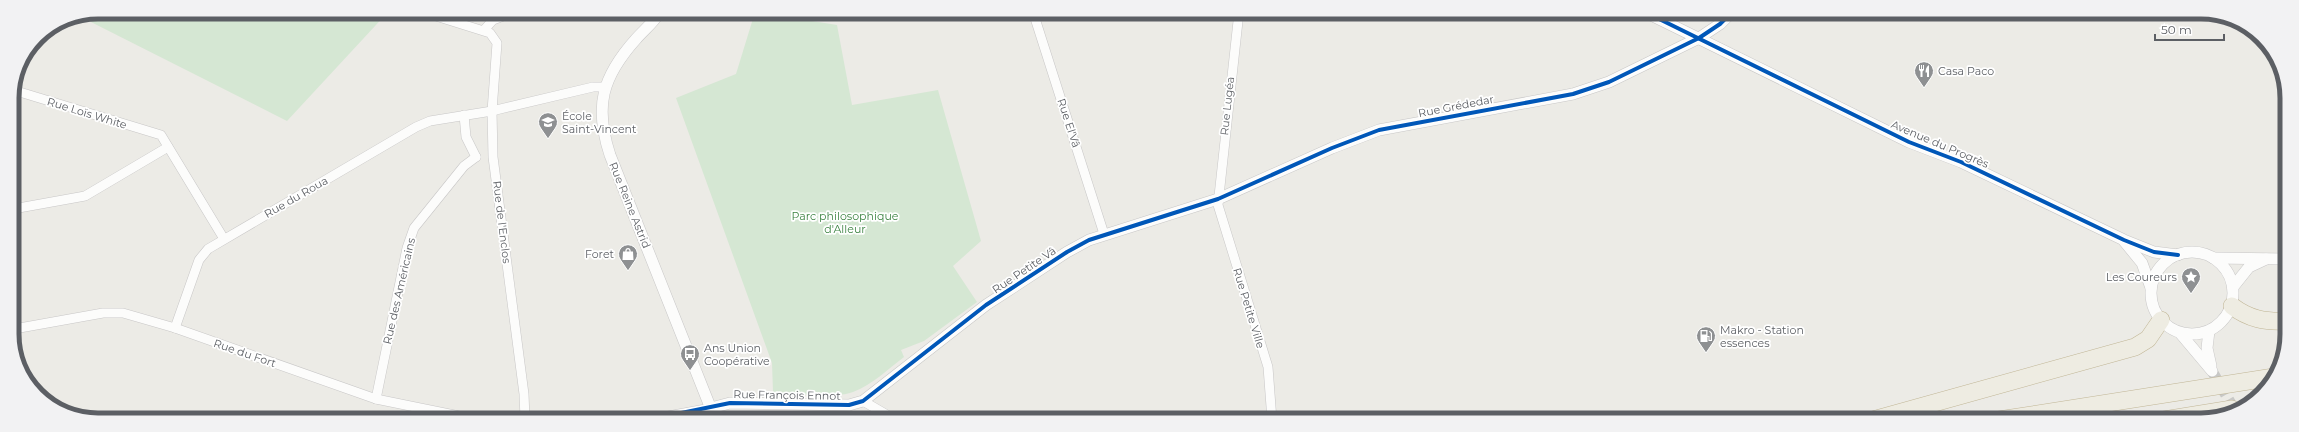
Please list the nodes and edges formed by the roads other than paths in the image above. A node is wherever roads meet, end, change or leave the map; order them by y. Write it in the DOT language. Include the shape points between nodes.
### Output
graph roads {
  1 [pos="447,19"];
  2 [pos="496,19"];
  3 [pos="656,19"];
  4 [pos="1035,19"];
  5 [pos="1238,19"];
  6 [pos="1660,19"];
  7 [pos="1725,19"];
  8 [pos="484,30"];
  9 [pos="1700,38"];
  10 [pos="604,87"];
  11 [pos="19,92"];
  12 [pos="492,111"];
  13 [pos="464,115"];
  14 [pos="168,147"];
  15 [pos="476,157"];
  16 [pos="493,157"];
  17 [pos="1218,199"];
  18 [pos="19,208"];
  19 [pos="1104,234"];
  20 [pos="224,239"];
  21 [pos="2124,240"];
  22 [pos="2178,255"];
  23 [pos="2213,258"];
  24 [pos="2270,258"];
  25 [pos="2280,259"];
  26 [pos="2233,286"];
  27 [pos="2151,288"];
  28 [pos="2232,306"];
  29 [pos="2161,320"];
  30 [pos="2280,321"];
  31 [pos="19,327"];
  32 [pos="175,328"];
  33 [pos="2209,331"];
  34 [pos="2180,333"];
  35 [pos="2266,379"];
  36 [pos="376,399"];
  37 [pos="863,401"];
  38 [pos="711,408"];
  39 [pos="445,413"];
  40 [pos="525,413"];
  41 [pos="684,413"];
  42 [pos="713,413"];
  43 [pos="883,413"];
  44 [pos="1271,413"];
  45 [pos="1898,413"];
  46 [pos="2045,413"];
  1 -- 8 [label="street"];
  2 -- 8 [label="street"];
  3 -- 10 [label="street, Rue Reine Astrid" via="621,57"];
  4 -- 19 [label="street, Rue El'Vâ"];
  5 -- 17 [label="street, Rue Lugéa"];
  6 -- 9 [label="street, Avenue du Progrès"];
  7 -- 9 [label="street, Rue Grédedar"];
  8 -- 12 [label="street, Rue de l'Enclos" via="490,33 497,43"];
  9 -- 17 [label="street, Rue Grédedar" via="1609,82 1573,94 1379,130"];
  9 -- 21 [label="street, Avenue du Progrès" via="1909,142 1968,165"];
  10 -- 12 [label="street, Rue du Roua" via="593,87"];
  10 -- 38 [label="street, Rue Reine Astrid" via="601,115 610,155"];
  11 -- 14 [label="street, Rue Loïs White" via="161,135"];
  12 -- 13 [label="street, Rue du Roua"];
  12 -- 16 [label="street, Rue de l'Enclos"];
  13 -- 15 [label="street" via="466,137"];
  13 -- 20 [label="street, Rue du Roua" via="430,121 416,127"];
  14 -- 18 [label="street" via="85,196"];
  14 -- 20 [label="street"];
  15 -- 16 [label="street"];
  15 -- 36 [label="street, Rue des Américains" via="464,166 414,228 407,248"];
  16 -- 40 [label="street, Rue de l'Enclos"];
  17 -- 19 [label="street, Rue Petite Vâ"];
  17 -- 44 [label="street, Rue Petite Ville" via="1226,234 1268,367"];
  19 -- 37 [label="street, Rue Petite Vâ" via="1067,252 986,306"];
  20 -- 32 [label="street, Rue du Roua" via="208,249 199,260"];
  21 -- 22 [label="street, Avenue du Progrès" via="2154,252"];
  21 -- 27 [label="street, Avenue du Progrès" via="2142,263"];
  22 -- 23 [label="street" via="2196,253"];
  22 -- 27 [label="street" via="2165,262 2156,274"];
  23 -- 24 [label="street"];
  23 -- 26 [label="street" via="2223,265 2230,275"];
  24 -- 25 [label="street"];
  24 -- 26 [label="street" via="2249,267"];
  26 -- 28 [label="street"];
  27 -- 29 [label="street" via="2151,299"];
  28 -- 30 [label="highway" via="2251,318 2265,322"];
  28 -- 33 [label="street" via="2226,317"];
  29 -- 34 [label="street"];
  29 -- 45 [label="highway" via="2148,339 2135,347"];
  31 -- 32 [label="street, Rue du Fort" via="103,312 141,317"];
  32 -- 36 [label="street, Rue du Fort"];
  33 -- 34 [label="street" via="2194,335"];
  33 -- 34 [label="street" via="2207,348 2212,370"];
  35 -- 46 [label="highway"];
  36 -- 39 [label="street, Rue du Fort"];
  37 -- 38 [label="street, Rue François Ennot" via="849,406 730,403"];
  37 -- 43 [label="street"];
  38 -- 41 [label="street"];
  38 -- 42 [label="street, Rue Reine Astrid"];
}
